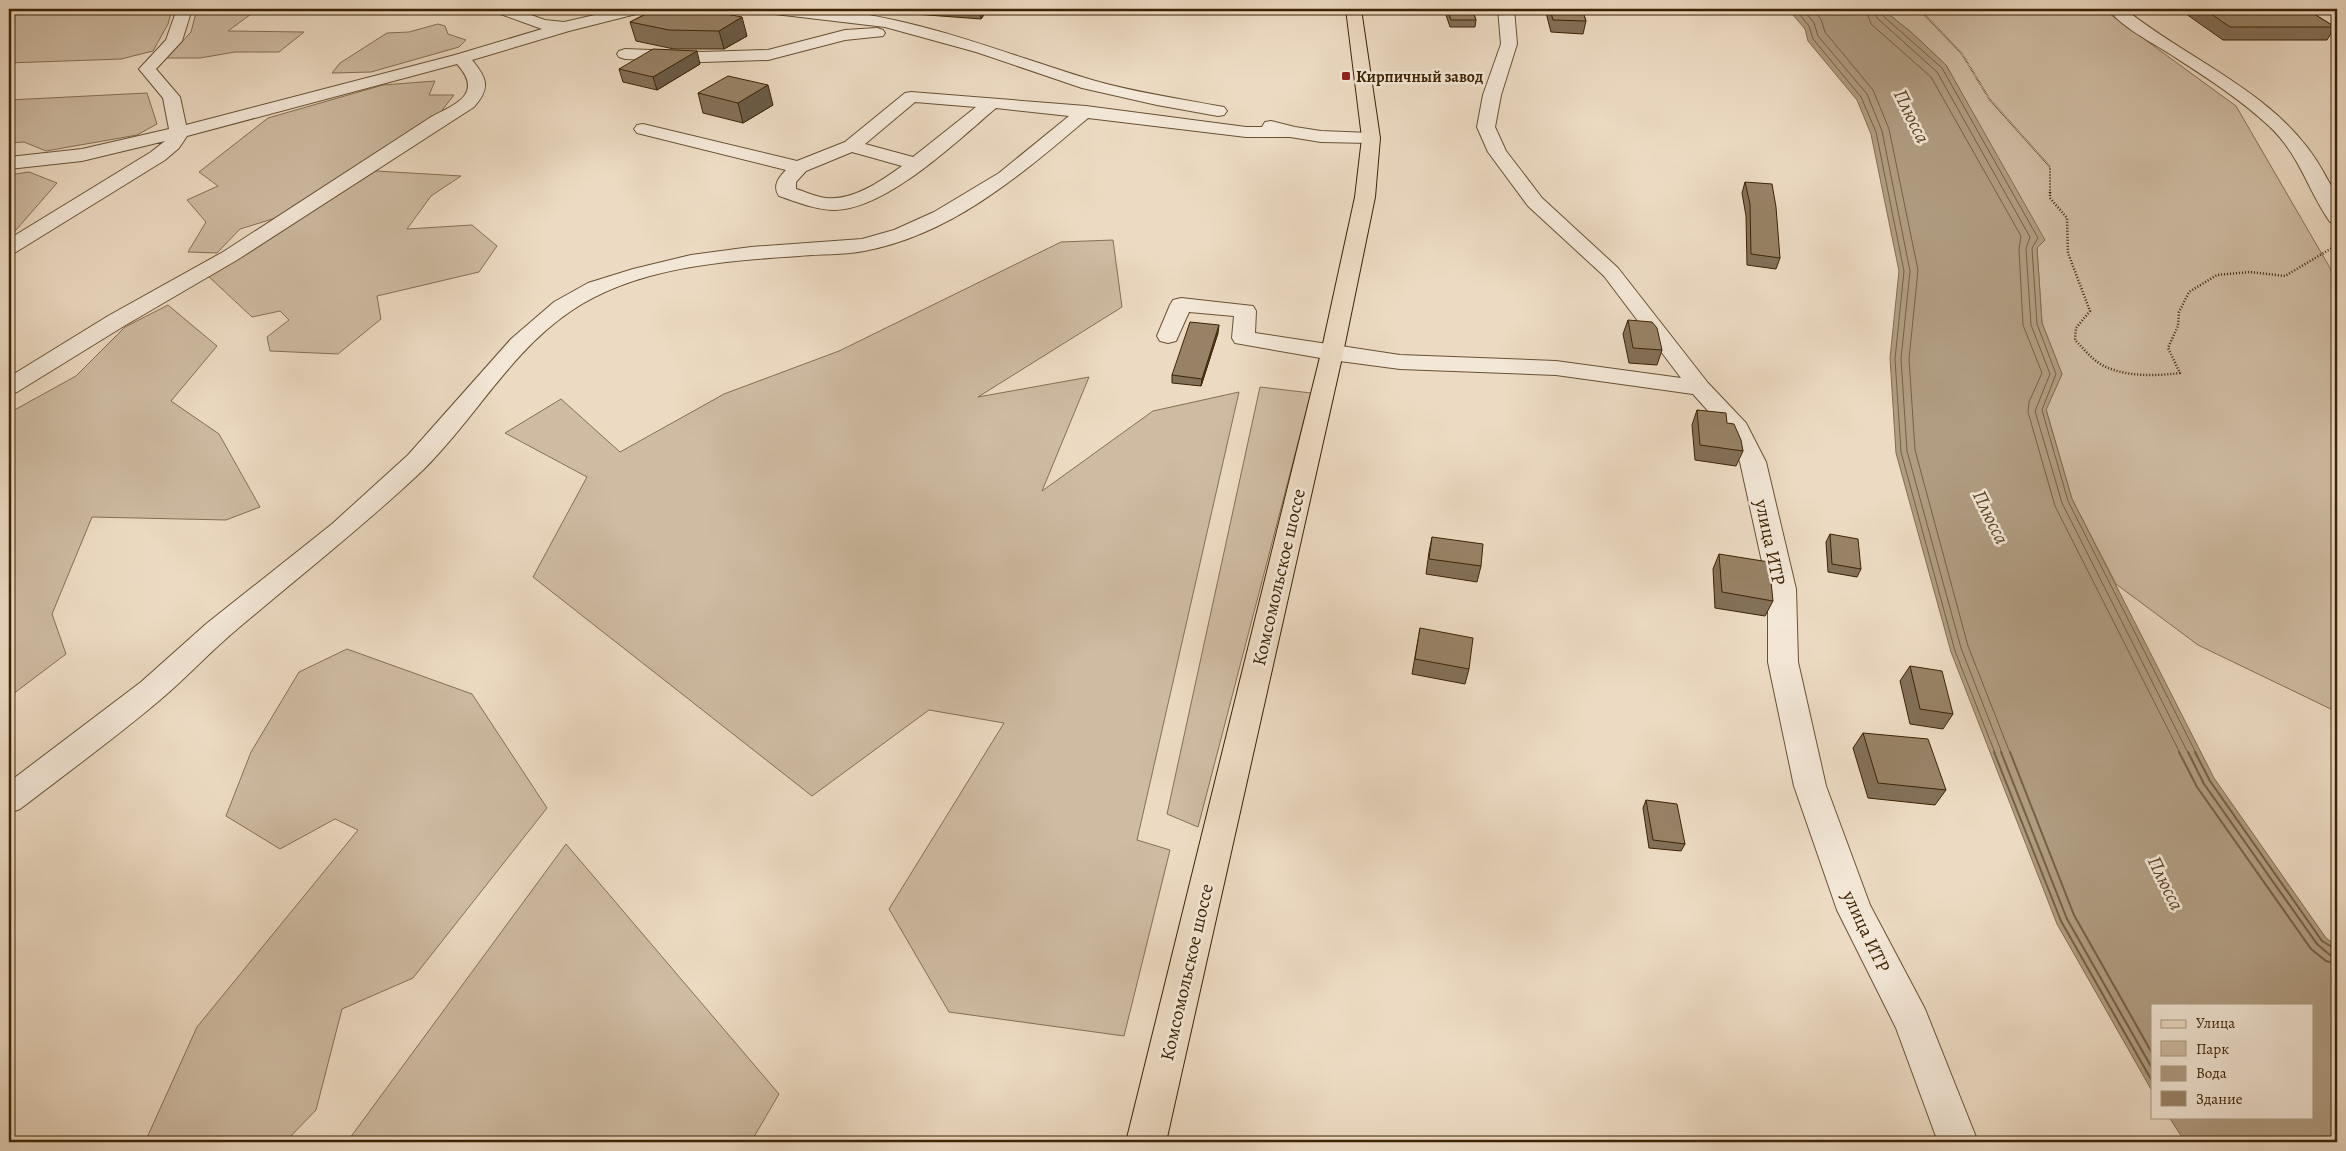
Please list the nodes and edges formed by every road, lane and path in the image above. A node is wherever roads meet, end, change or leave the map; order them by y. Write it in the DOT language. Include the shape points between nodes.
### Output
graph roads {
  1 [pos="184,9"];
  2 [pos="500,9"];
  3 [pos="639,9"];
  4 [pos="775,9"];
  5 [pos="1353,9"];
  6 [pos="1506,9"];
  7 [pos="1919,9"];
  8 [pos="2116,9"];
  9 [pos="564,27"];
  10 [pos="913,31"];
  11 [pos="626,54"];
  12 [pos="462,58"];
  13 [pos="992,103"];
  14 [pos="1086,111"];
  15 [pos="643,129"];
  16 [pos="1288,132"];
  17 [pos="180,133"];
  18 [pos="1371,138"];
  19 [pos="851,146"];
  20 [pos="9,163"];
  21 [pos="916,164"];
  22 [pos="799,167"];
  23 [pos="2337,218"];
  24 [pos="2337,245"];
  25 [pos="9,248"];
  26 [pos="1168,336"];
  27 [pos="1332,353"];
  28 [pos="9,387"];
  29 [pos="1700,388"];
  30 [pos="9,800"];
  31 [pos="1146,1142"];
  32 [pos="1958,1142"];
  1 -- 17 [label="street" via="174,41 146,69 171,97"];
  2 -- 9 [label="street" via="543,24"];
  3 -- 9 [label="street"];
  4 -- 10 [label="street" via="886,22"];
  5 -- 18 [label="main road, Комсомольское шоссе"];
  6 -- 29 [label="street, улица ИТР" via="1509,44 1492,95 1486,127 1496,152 1535,202 1611,272"];
  7 -- 24 [label="path" via="1962,54 1990,100 2050,167 2050,198 2067,218 2068,253 2090,311 2076,328 2075,340 2104,366 2140,375 2180,373 2168,348 2189,292 2218,275 2250,272 2286,276"];
  8 -- 23 [label="street" via="2273,120 2312,167"];
  9 -- 12 [label="street"];
  10 -- 11 [label="street" via="845,35 768,55"];
  10 -- 16 [label="street" via="982,49 1088,84 1233,113"];
  12 -- 17 [label="street"];
  12 -- 28 [label="street" via="473,69 478,84 475,97 466,106 437,121 230,256"];
  13 -- 14 [label="street"];
  13 -- 19 [label="street" via="911,97"];
  13 -- 21 [label="street"];
  14 -- 16 [label="street" via="1246,132"];
  14 -- 30 [label="street" via="1006,177 941,216 901,234 863,245 691,261 596,288 562,307 519,344 417,461 341,530 216,631 152,690"];
  15 -- 22 [label="street"];
  16 -- 18 [label="street"];
  17 -- 20 [label="street" via="82,155"];
  17 -- 25 [label="street" via="173,144 158,156"];
  18 -- 27 [label="main road, Комсомольское шоссе" via="1365,197"];
  19 -- 21 [label="street"];
  19 -- 22 [label="street"];
  21 -- 22 [label="street" via="865,197 838,204 786,192 786,181"];
  26 -- 27 [label="street" via="1181,305 1245,311 1243,338"];
  27 -- 29 [label="street" via="1400,362 1556,368"];
  27 -- 31 [label="main road, Комсомольское шоссе"];
  29 -- 32 [label="street, улица ИТР" via="1736,428 1753,462 1782,589 1783,662 1810,786 1854,910 1912,1021"];
}
